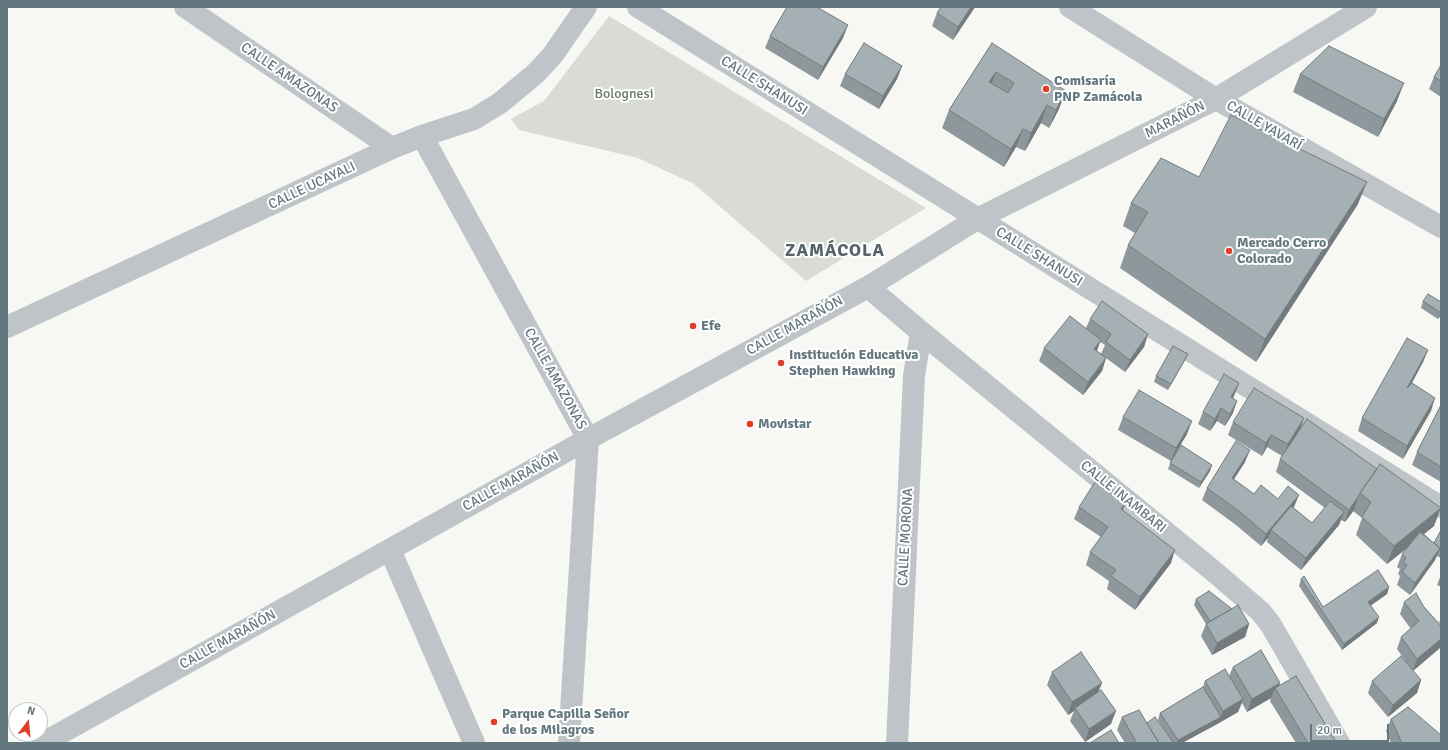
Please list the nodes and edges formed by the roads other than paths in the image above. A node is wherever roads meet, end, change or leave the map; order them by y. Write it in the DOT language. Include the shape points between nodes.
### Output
graph roads {
  1 [pos="185,7"];
  2 [pos="586,7"];
  3 [pos="638,7"];
  4 [pos="1070,7"];
  5 [pos="1366,7"];
  6 [pos="1216,99"];
  7 [pos="422,136"];
  8 [pos="392,148"];
  9 [pos="977,218"];
  10 [pos="1441,227"];
  11 [pos="868,286"];
  12 [pos="7,327"];
  13 [pos="920,332"];
  14 [pos="588,439"];
  15 [pos="1441,507"];
  16 [pos="390,550"];
  17 [pos="43,743"];
  18 [pos="474,743"];
  19 [pos="569,743"];
  20 [pos="897,743"];
  21 [pos="1338,743"];
  1 -- 8 [label="street, CALLE AMAZONAS"];
  2 -- 7 [label="street, CALLE UCAYALI" via="552,56 520,88 474,119"];
  3 -- 9 [label="street, CALLE SHANUSI"];
  4 -- 6 [label="street, CALLE YAVARÍ"];
  5 -- 6 [label="street, MARAÑÓN"];
  6 -- 9 [label="street, MARAÑÓN"];
  6 -- 10 [label="street, CALLE YAVARÍ"];
  7 -- 8 [label="street, CALLE UCAYALI"];
  7 -- 14 [label="street, CALLE AMAZONAS"];
  8 -- 12 [label="street, CALLE UCAYALI"];
  9 -- 11 [label="street, CALLE MARAÑÓN"];
  9 -- 15 [label="street, CALLE SHANUSI"];
  11 -- 13 [label="street, CALLE INAMBARI"];
  11 -- 14 [label="street, CALLE MARAÑÓN"];
  13 -- 20 [label="street, CALLE MORONA" via="914,376"];
  13 -- 21 [label="street, CALLE INAMBARI" via="1261,612 1271,625"];
  14 -- 16 [label="street, CALLE MARAÑÓN"];
  14 -- 19 [label="street, CALLE AMAZONAS"];
  16 -- 17 [label="street, CALLE MARAÑÓN"];
  16 -- 18 [label="street"];
}
